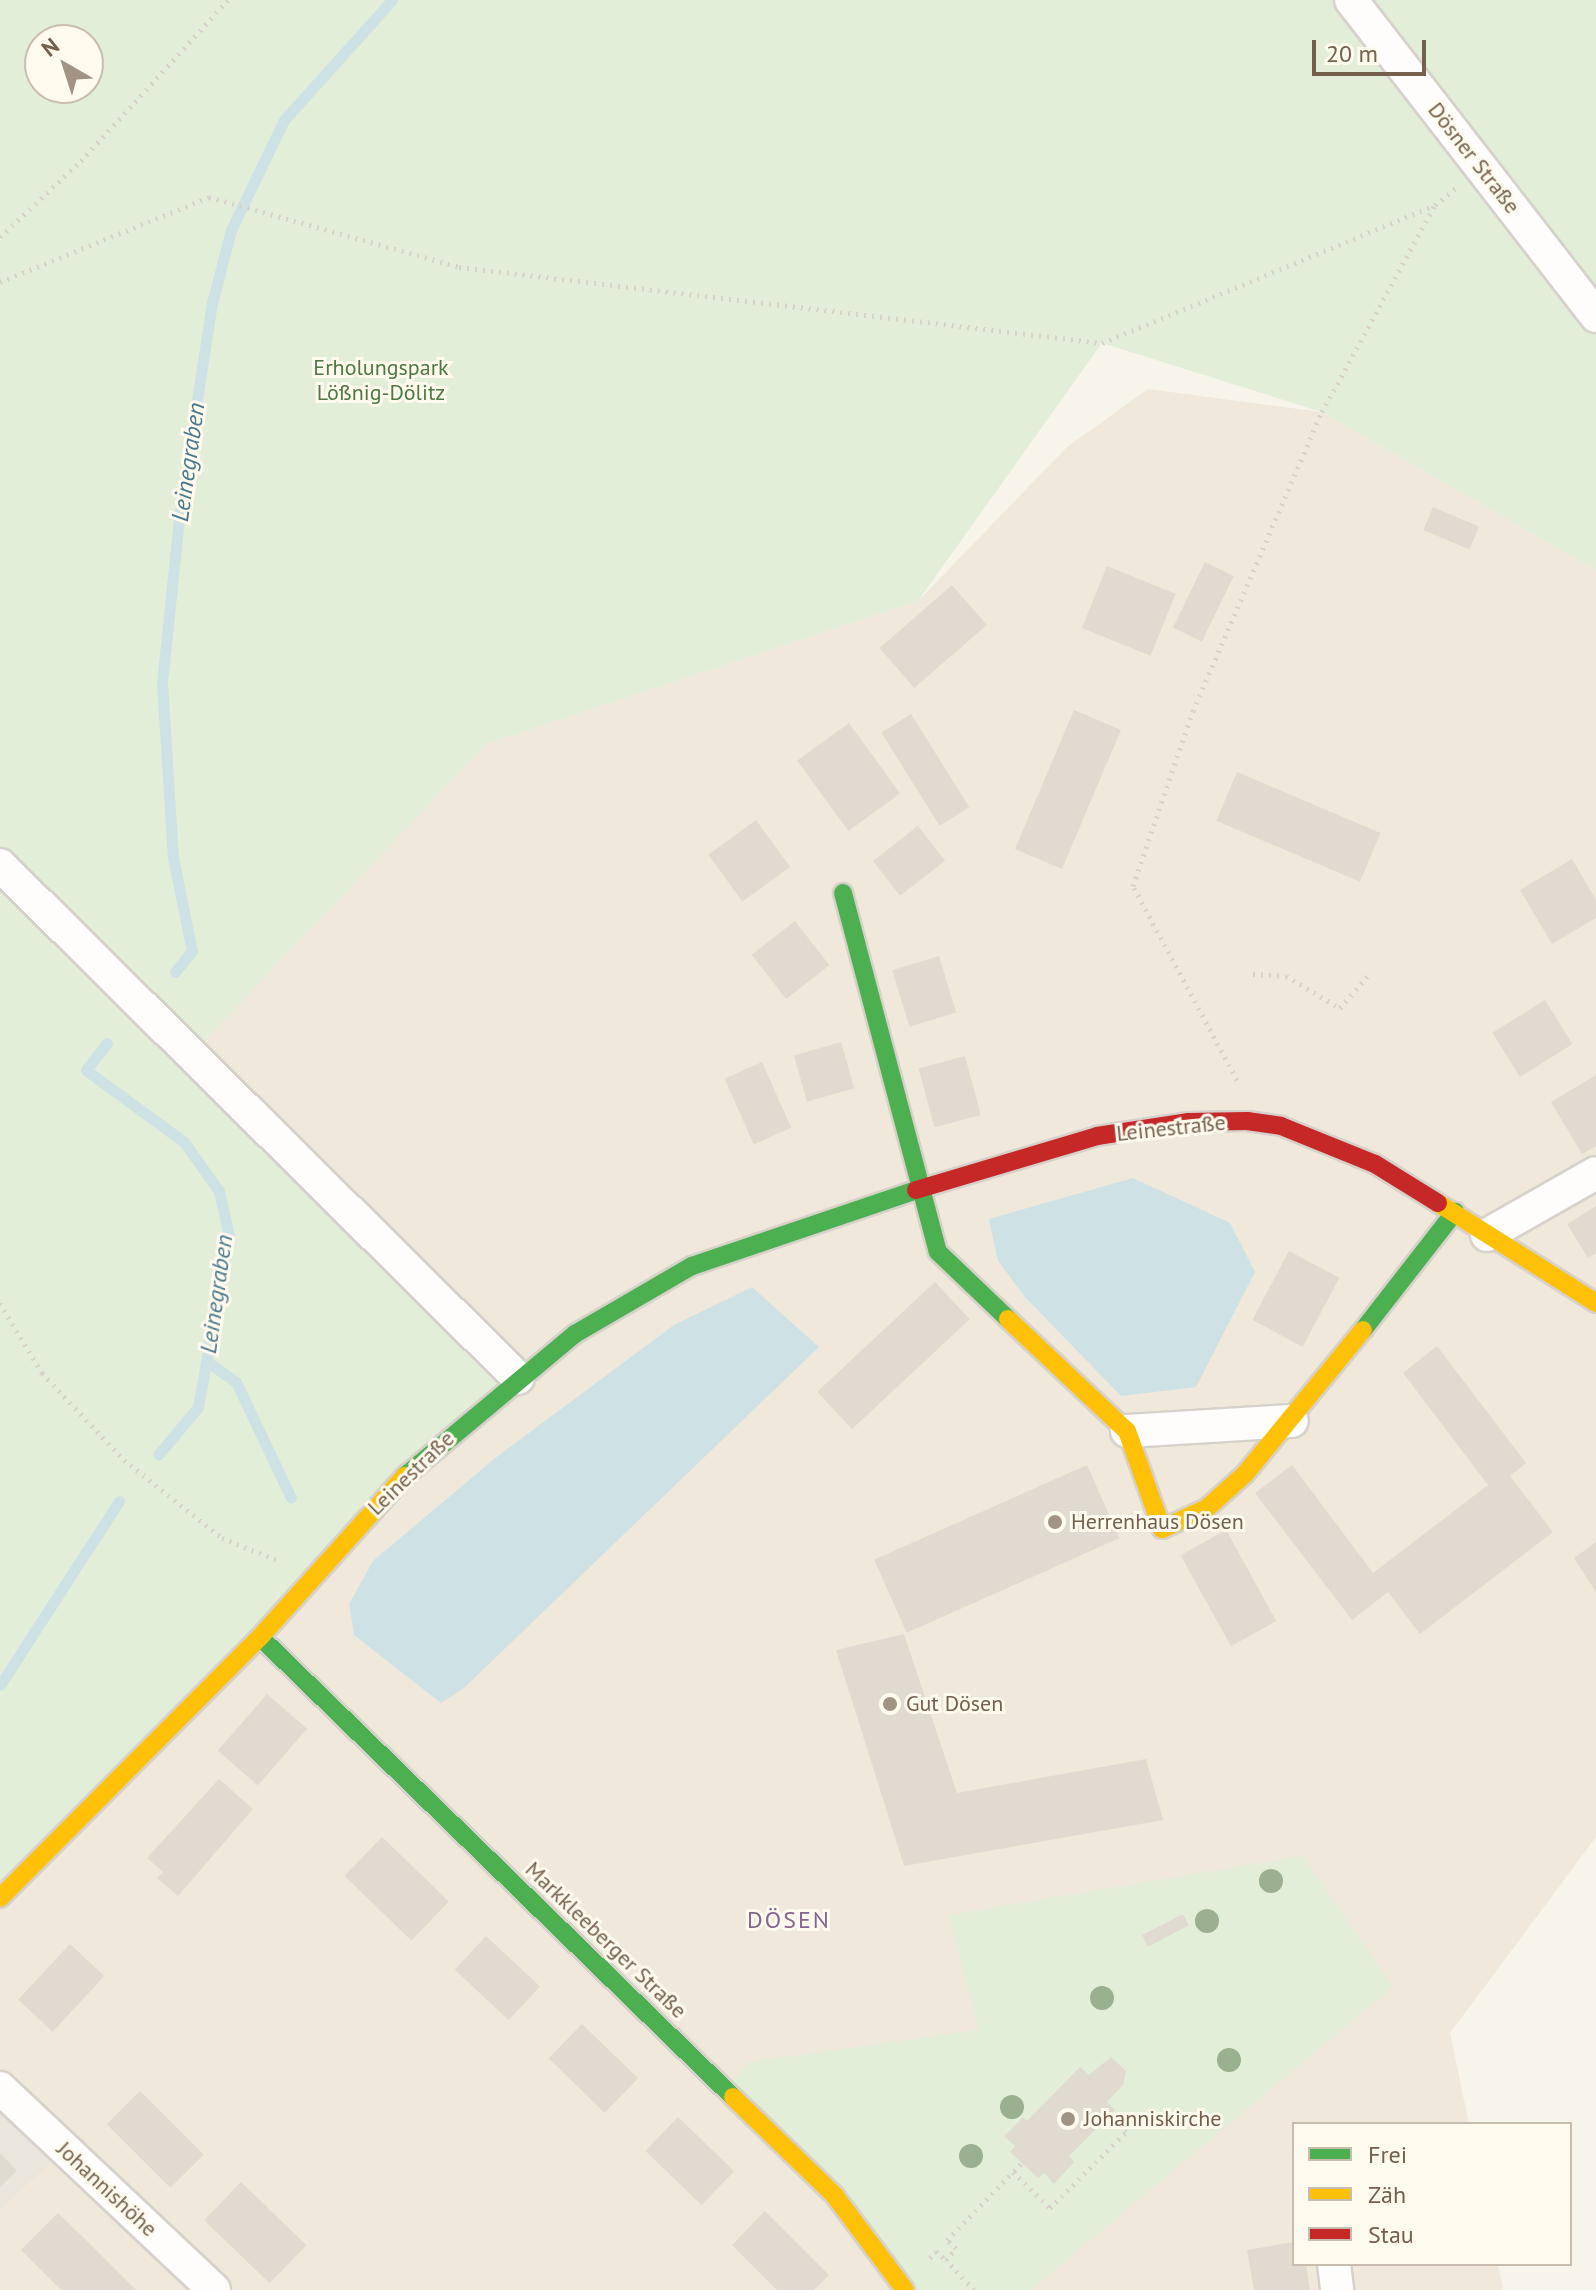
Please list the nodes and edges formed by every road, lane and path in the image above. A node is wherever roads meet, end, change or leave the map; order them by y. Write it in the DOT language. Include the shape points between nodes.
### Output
graph roads {
  1 [pos="228,0"];
  2 [pos="1351,0"];
  3 [pos="1481,167"];
  4 [pos="1435,205"];
  5 [pos="0,237"];
  6 [pos="0,282"];
  7 [pos="1596,316"];
  8 [pos="0,865"];
  9 [pos="843,893"];
  10 [pos="1371,972"];
  11 [pos="1253,974"];
  12 [pos="1247,1121"];
  13 [pos="1596,1173"];
  14 [pos="920,1186"];
  15 [pos="1455,1212"];
  16 [pos="1487,1235"];
  17 [pos="0,1303"];
  18 [pos="1596,1303"];
  19 [pos="518,1378"];
  20 [pos="1292,1421"];
  21 [pos="1127,1431"];
  22 [pos="312,1574"];
  23 [pos="260,1637"];
  24 [pos="0,1898"];
  25 [pos="0,2088"];
  26 [pos="1109,2116"];
  27 [pos="1022,2163"];
  28 [pos="1013,2172"];
  29 [pos="936,2251"];
  30 [pos="946,2260"];
  31 [pos="1334,2266"];
  32 [pos="214,2290"];
  33 [pos="905,2290"];
  34 [pos="974,2290"];
  35 [pos="1337,2290"];
  1 -- 5 [label="path" via="81,161"];
  2 -- 3 [label="street, Dösner Straße"];
  3 -- 4 [label="path"];
  3 -- 7 [label="street, Dösner Straße"];
  4 -- 6 [label="path" via="1102,343 459,267 209,197"];
  4 -- 12 [label="path" via="1322,412 1193,711 1133,886 1235,1072"];
  8 -- 19 [label="street"];
  9 -- 14 [label="street"];
  10 -- 11 [label="path" via="1340,1008 1286,976"];
  12 -- 14 [label="street, Leinestraße" via="1189,1122 1097,1136"];
  12 -- 15 [label="street, Leinestraße" via="1329,1143"];
  13 -- 16 [label="street"];
  14 -- 19 [label="street, Leinestraße" via="692,1266 575,1334"];
  14 -- 21 [label="street" via="938,1252"];
  15 -- 16 [label="street, Leinestraße"];
  15 -- 20 [label="street"];
  16 -- 18 [label="street, Leinestraße"];
  17 -- 22 [label="path" via="42,1373 124,1460 222,1538"];
  19 -- 22 [label="street, Leinestraße" via="418,1461"];
  20 -- 21 [label="street"];
  20 -- 21 [label="street" via="1207,1508 1162,1529"];
  22 -- 23 [label="street, Leinestraße"];
  23 -- 24 [label="street, Leinestraße"];
  23 -- 33 [label="street, Markkleeberger Straße" via="835,2196"];
  25 -- 32 [label="street, Johannishöhe"];
  26 -- 28 [label="path" via="1126,2132 1050,2208"];
  27 -- 28 [label="path"];
  28 -- 30 [label="path" via="947,2240 956,2248"];
  29 -- 30 [label="path"];
  30 -- 34 [label="path"];
  31 -- 35 [label="street"];
}
